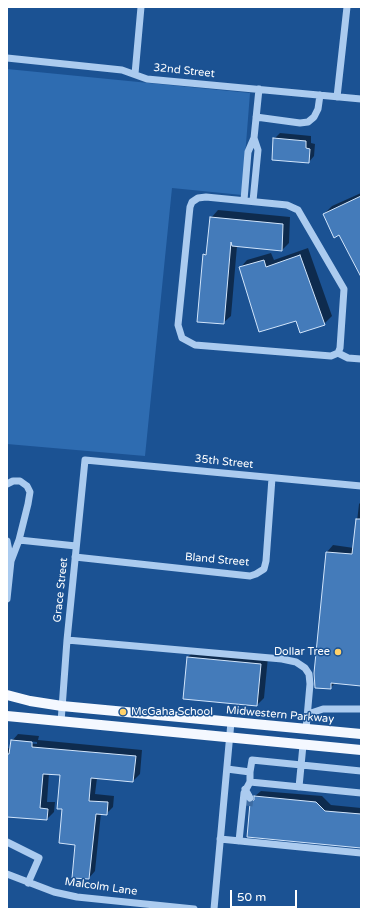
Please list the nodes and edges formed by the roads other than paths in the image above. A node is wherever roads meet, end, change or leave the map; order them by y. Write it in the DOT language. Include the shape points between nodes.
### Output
graph roads {
  1 [pos="142,7"];
  2 [pos="346,7"];
  3 [pos="7,58"];
  4 [pos="135,74"];
  5 [pos="259,89"];
  6 [pos="320,95"];
  7 [pos="337,97"];
  8 [pos="361,99"];
  9 [pos="256,117"];
  10 [pos="254,138"];
  11 [pos="246,180"];
  12 [pos="255,181"];
  13 [pos="244,200"];
  14 [pos="253,201"];
  15 [pos="338,353"];
  16 [pos="361,359"];
  17 [pos="85,460"];
  18 [pos="272,478"];
  19 [pos="7,484"];
  20 [pos="361,486"];
  21 [pos="19,540"];
  22 [pos="7,541"];
  23 [pos="76,546"];
  24 [pos="75,557"];
  25 [pos="11,561"];
  26 [pos="7,599"];
  27 [pos="67,640"];
  28 [pos="7,695"];
  29 [pos="62,706"];
  30 [pos="361,709"];
  31 [pos="308,714"];
  32 [pos="7,716"];
  33 [pos="61,722"];
  34 [pos="231,722"];
  35 [pos="306,729"];
  36 [pos="361,734"];
  37 [pos="230,738"];
  38 [pos="303,745"];
  39 [pos="361,750"];
  40 [pos="301,765"];
  41 [pos="227,769"];
  42 [pos="361,771"];
  43 [pos="250,772"];
  44 [pos="250,782"];
  45 [pos="299,787"];
  46 [pos="245,789"];
  47 [pos="361,793"];
  48 [pos="241,814"];
  49 [pos="220,839"];
  50 [pos="239,840"];
  51 [pos="7,842"];
  52 [pos="361,853"];
  53 [pos="7,874"];
  54 [pos="28,883"];
  55 [pos="194,909"];
  56 [pos="214,909"];
  1 -- 4 [label="street"];
  2 -- 7 [label="street"];
  3 -- 4 [label="street, 32nd Street" via="112,69"];
  4 -- 5 [label="street, 32nd Street" via="146,79"];
  5 -- 6 [label="street, 32nd Street"];
  5 -- 9 [label="street"];
  6 -- 7 [label="street, 32nd Street"];
  6 -- 9 [label="street" via="318,109 308,122"];
  7 -- 8 [label="street, 32nd Street"];
  9 -- 10 [label="street"];
  10 -- 11 [label="street" via="248,152"];
  10 -- 12 [label="street" via="258,150"];
  11 -- 12 [label="street"];
  11 -- 13 [label="street"];
  12 -- 14 [label="street"];
  13 -- 14 [label="street"];
  13 -- 15 [label="street" via="198,198 192,202 178,325 182,338 195,345 331,356"];
  14 -- 15 [label="street" via="287,205 298,210 342,283 344,294"];
  15 -- 16 [label="street" via="348,358"];
  17 -- 18 [label="street, 35th Street"];
  17 -- 23 [label="street, Grace Street"];
  18 -- 20 [label="street, 35th Street"];
  18 -- 24 [label="street, Bland Street" via="266,560 264,569 256,574 250,576"];
  19 -- 21 [label="street" via="20,481 30,492"];
  21 -- 23 [label="street"];
  21 -- 25 [label="street"];
  22 -- 25 [label="street"];
  23 -- 24 [label="street, Grace Street"];
  24 -- 27 [label="street, Grace Street"];
  25 -- 26 [label="street"];
  27 -- 29 [label="street, Grace Street"];
  27 -- 31 [label="street" via="296,662 309,674"];
  28 -- 29 [label="main road, Midwestern Parkway"];
  29 -- 33 [label="street, Grace Street"];
  29 -- 34 [label="main road, Midwestern Parkway"];
  30 -- 31 [label="street" via="323,710"];
  31 -- 35 [label="street"];
  32 -- 33 [label="main road"];
  33 -- 37 [label="main road"];
  34 -- 35 [label="main road, Midwestern Parkway"];
  34 -- 37 [label="street"];
  35 -- 36 [label="main road, Midwestern Parkway"];
  37 -- 38 [label="main road"];
  37 -- 41 [label="street"];
  38 -- 39 [label="main road"];
  38 -- 40 [label="street"];
  40 -- 42 [label="street"];
  40 -- 43 [label="street" via="252,760"];
  40 -- 45 [label="street"];
  41 -- 43 [label="street"];
  41 -- 49 [label="street"];
  43 -- 44 [label="street"];
  44 -- 45 [label="street"];
  44 -- 46 [label="street"];
  45 -- 47 [label="street"];
  46 -- 48 [label="street"];
  46 -- 48 [label="street" via="250,802"];
  48 -- 50 [label="street"];
  49 -- 50 [label="street"];
  49 -- 56 [label="street"];
  50 -- 52 [label="street"];
  51 -- 54 [label="street" via="39,858"];
  53 -- 54 [label="street, Malcolm Lane"];
  54 -- 55 [label="street, Malcolm Lane" via="77,897"];
}
